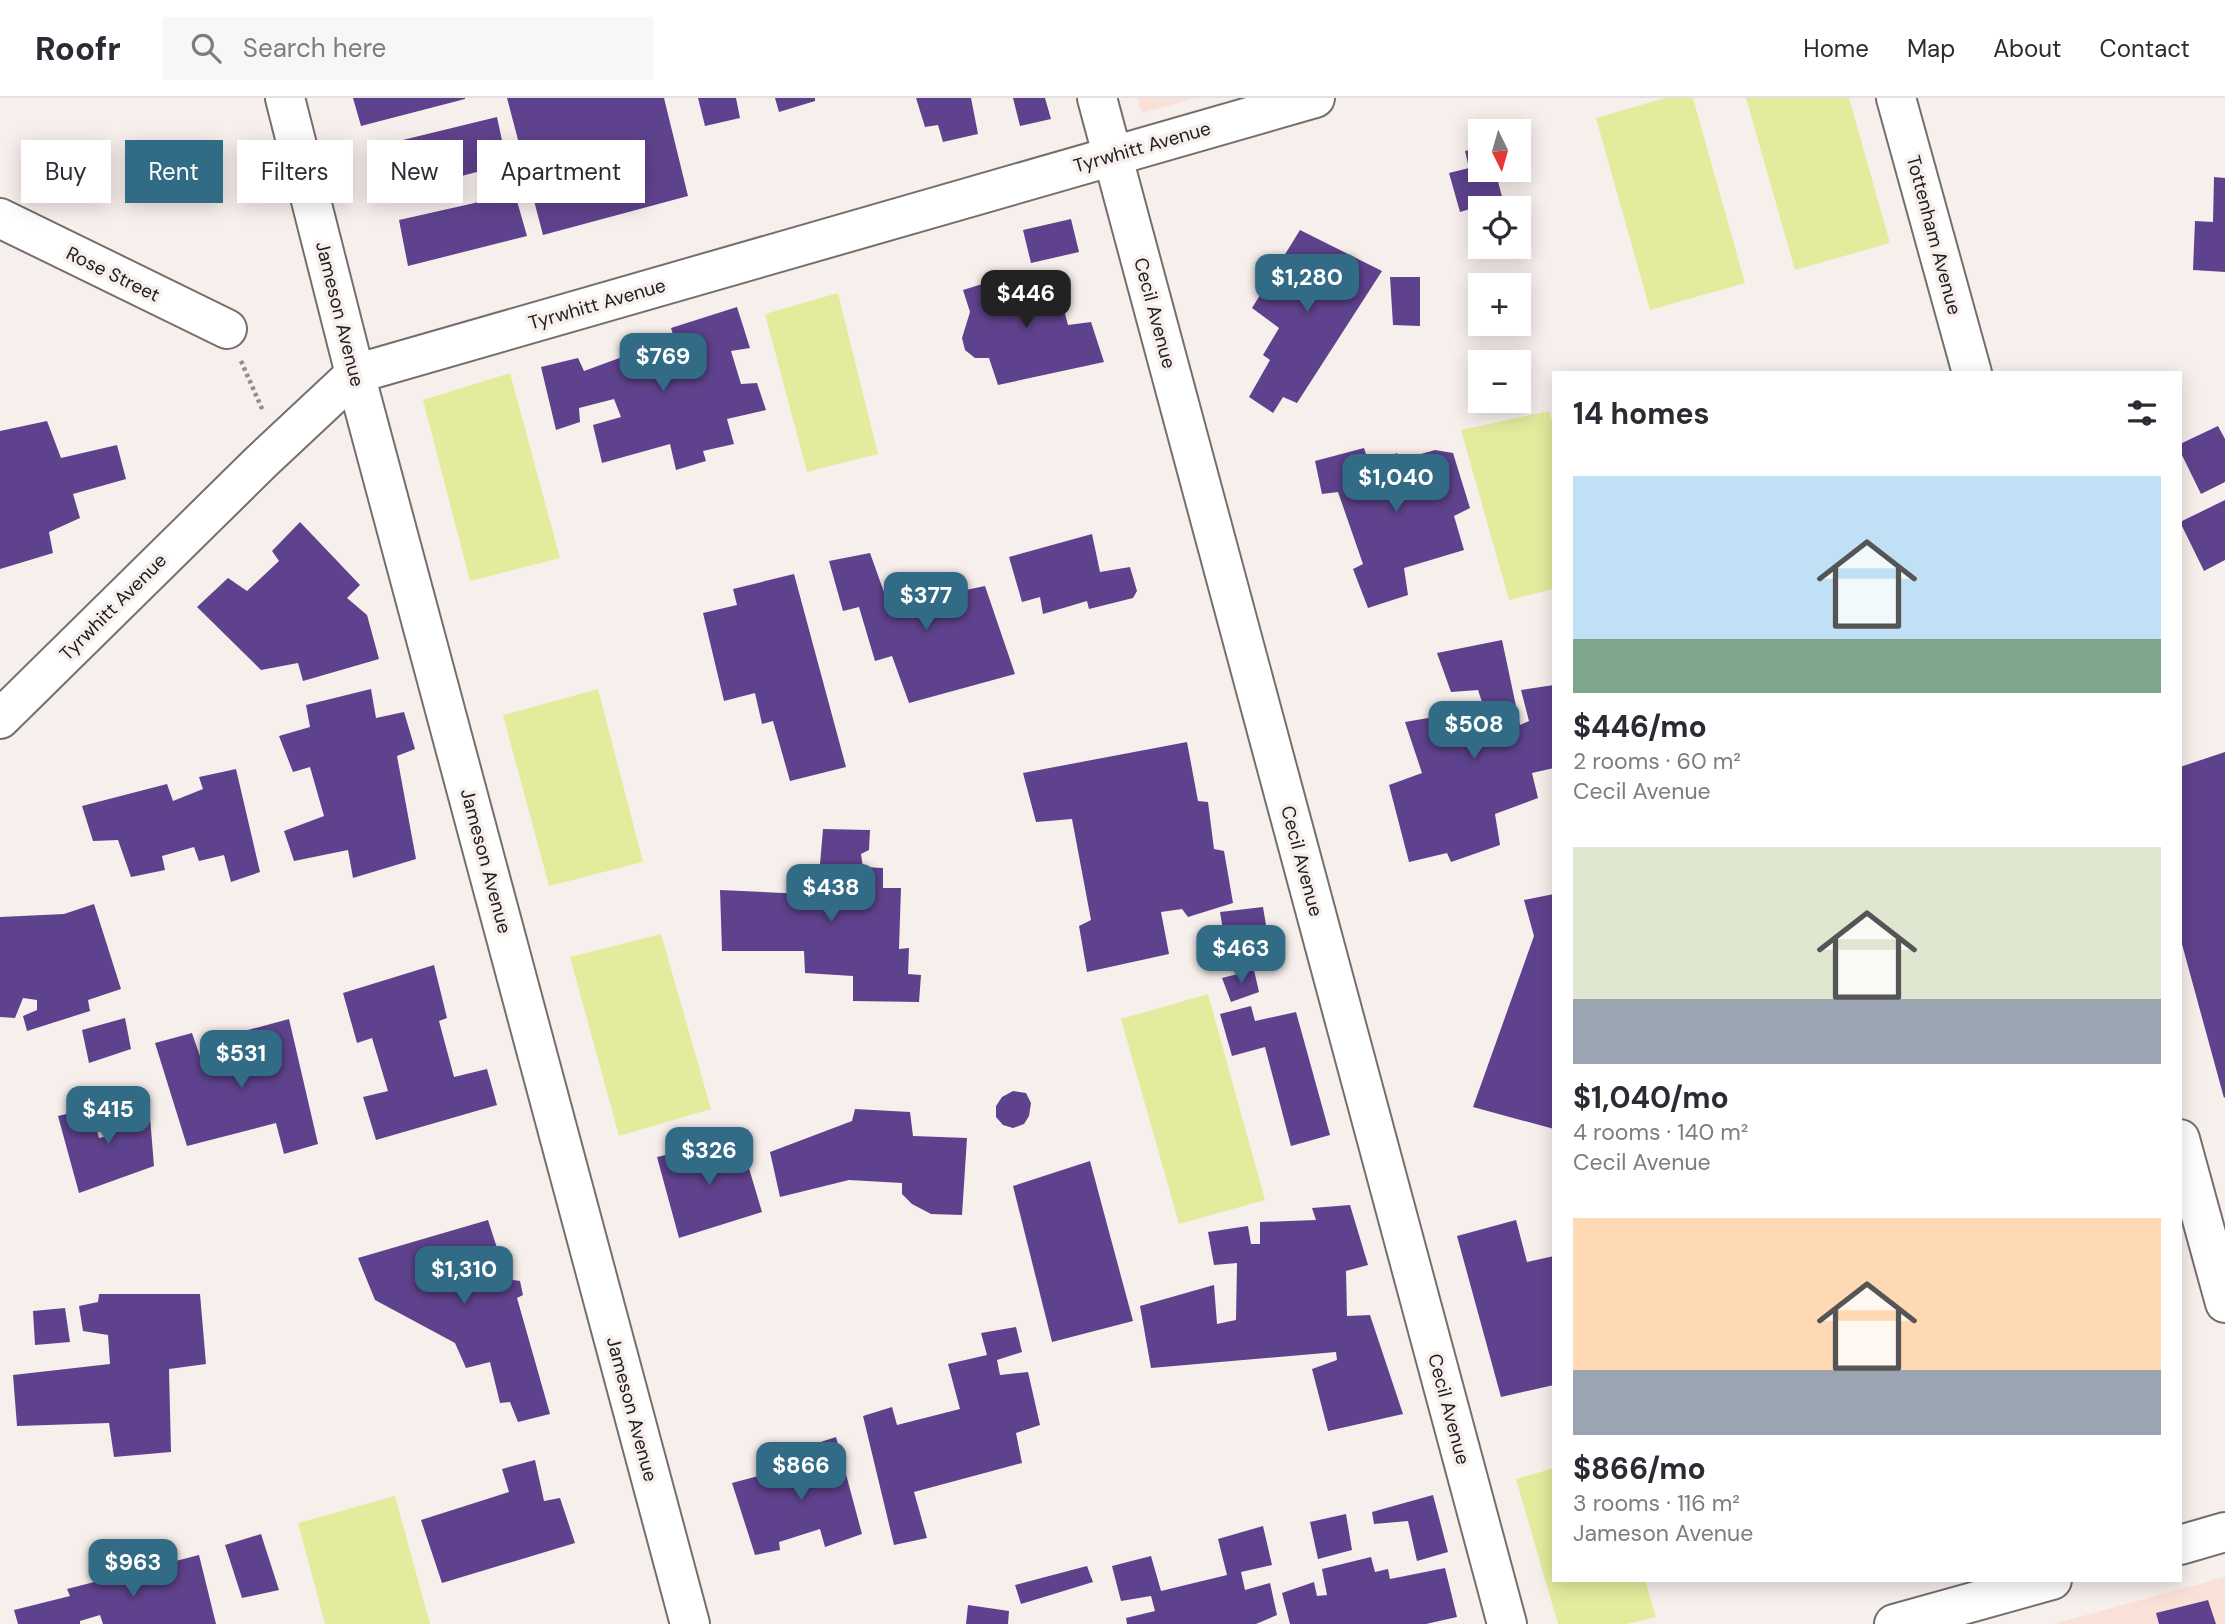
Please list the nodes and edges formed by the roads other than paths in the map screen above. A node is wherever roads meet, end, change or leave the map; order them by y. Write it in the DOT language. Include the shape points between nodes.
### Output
graph roads {
  1 [pos="285,98"];
  2 [pos="1097,98"];
  3 [pos="1315,98"];
  4 [pos="1896,98"];
  5 [pos="1113,154"];
  6 [pos="0,219"];
  7 [pos="227,328"];
  8 [pos="1971,371"];
  9 [pos="355,374"];
  10 [pos="0,719"];
  11 [pos="2182,1146"];
  12 [pos="2225,1303"];
  13 [pos="2225,1532"];
  14 [pos="2182,1544"];
  15 [pos="2045,1582"];
  16 [pos="690,1624"];
  17 [pos="1507,1624"];
  18 [pos="1894,1624"];
  1 -- 9 [label="street, Jameson Avenue"];
  2 -- 5 [label="street, Cecil Avenue"];
  3 -- 5 [label="street, Tyrwhitt Avenue"];
  4 -- 8 [label="street, Tottenham Avenue"];
  5 -- 9 [label="street, Tyrwhitt Avenue"];
  5 -- 17 [label="street, Cecil Avenue"];
  6 -- 7 [label="street, Rose Street"];
  9 -- 10 [label="street, Tyrwhitt Avenue"];
  9 -- 16 [label="street, Jameson Avenue"];
  11 -- 12 [label="street"];
  13 -- 14 [label="street"];
  15 -- 18 [label="street"];
}
